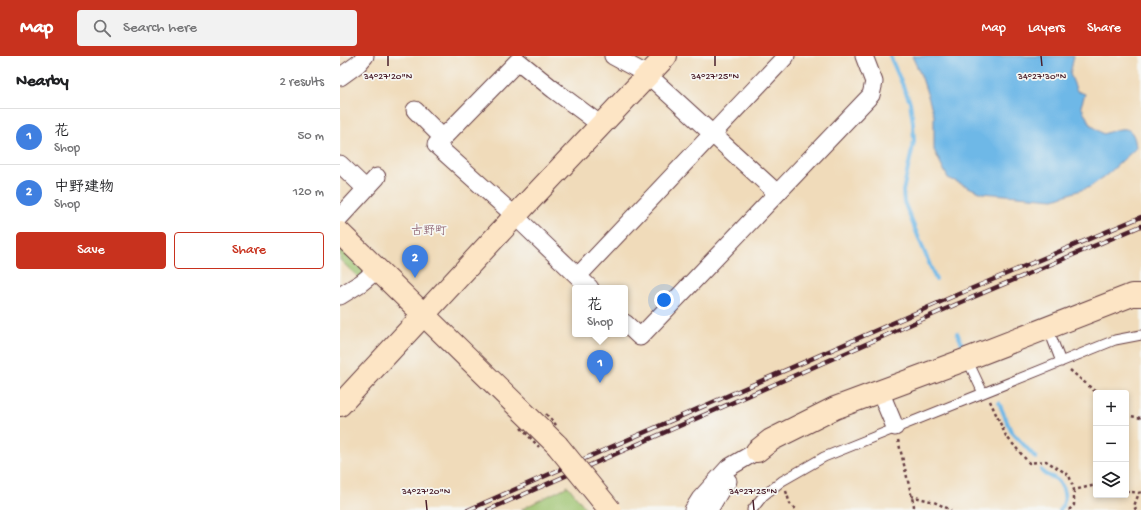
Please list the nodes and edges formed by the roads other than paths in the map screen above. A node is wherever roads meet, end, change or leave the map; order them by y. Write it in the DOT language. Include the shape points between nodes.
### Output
graph roads {
  1 [pos="365,56"];
  2 [pos="613,56"];
  3 [pos="666,56"];
  4 [pos="786,56"];
  5 [pos="864,56"];
  6 [pos="517,58"];
  7 [pos="648,75"];
  8 [pos="340,77"];
  9 [pos="415,110"];
  10 [pos="601,125"];
  11 [pos="711,134"];
  12 [pos="443,138"];
  13 [pos="340,164"];
  14 [pos="777,193"];
  15 [pos="515,216"];
  16 [pos="340,217"];
  17 [pos="340,233"];
  18 [pos="377,270"];
  19 [pos="584,282"];
  20 [pos="1141,294"];
  21 [pos="340,296"];
  22 [pos="424,314"];
  23 [pos="628,326"];
  24 [pos="1048,327"];
  25 [pos="1141,335"];
  26 [pos="967,359"];
  27 [pos="1061,362"];
  28 [pos="880,391"];
  29 [pos="983,393"];
  30 [pos="340,405"];
  31 [pos="895,427"];
  32 [pos="757,451"];
  33 [pos="610,510"];
  34 [pos="693,510"];
  35 [pos="708,510"];
  36 [pos="752,510"];
  1 -- 8 [label="street"];
  2 -- 7 [label="street"];
  3 -- 7 [label="street"];
  4 -- 11 [label="street"];
  5 -- 14 [label="street" via="874,82 871,95"];
  6 -- 10 [label="street"];
  6 -- 12 [label="street"];
  7 -- 10 [label="street"];
  7 -- 11 [label="street"];
  9 -- 12 [label="street"];
  10 -- 15 [label="street"];
  11 -- 14 [label="street"];
  11 -- 19 [label="street"];
  12 -- 15 [label="street" via="436,145"];
  13 -- 16 [label="street" via="371,182"];
  14 -- 23 [label="street" via="640,337"];
  15 -- 19 [label="street"];
  15 -- 22 [label="street"];
  17 -- 18 [label="street"];
  18 -- 21 [label="street"];
  18 -- 22 [label="street"];
  20 -- 24 [label="street" via="1132,295"];
  22 -- 30 [label="street"];
  22 -- 33 [label="street, bridge" via="557,445"];
  24 -- 26 [label="street"];
  24 -- 27 [label="lane"];
  25 -- 27 [label="lane" via="1115,340"];
  26 -- 28 [label="street"];
  26 -- 29 [label="lane"];
  27 -- 29 [label="lane"];
  28 -- 31 [label="street"];
  28 -- 32 [label="street" via="835,408 772,440"];
  29 -- 31 [label="lane"];
  31 -- 36 [label="lane" via="824,457 782,481 763,496"];
  32 -- 34 [label="street" via="728,468"];
  32 -- 35 [label="street" via="723,486"];
}
